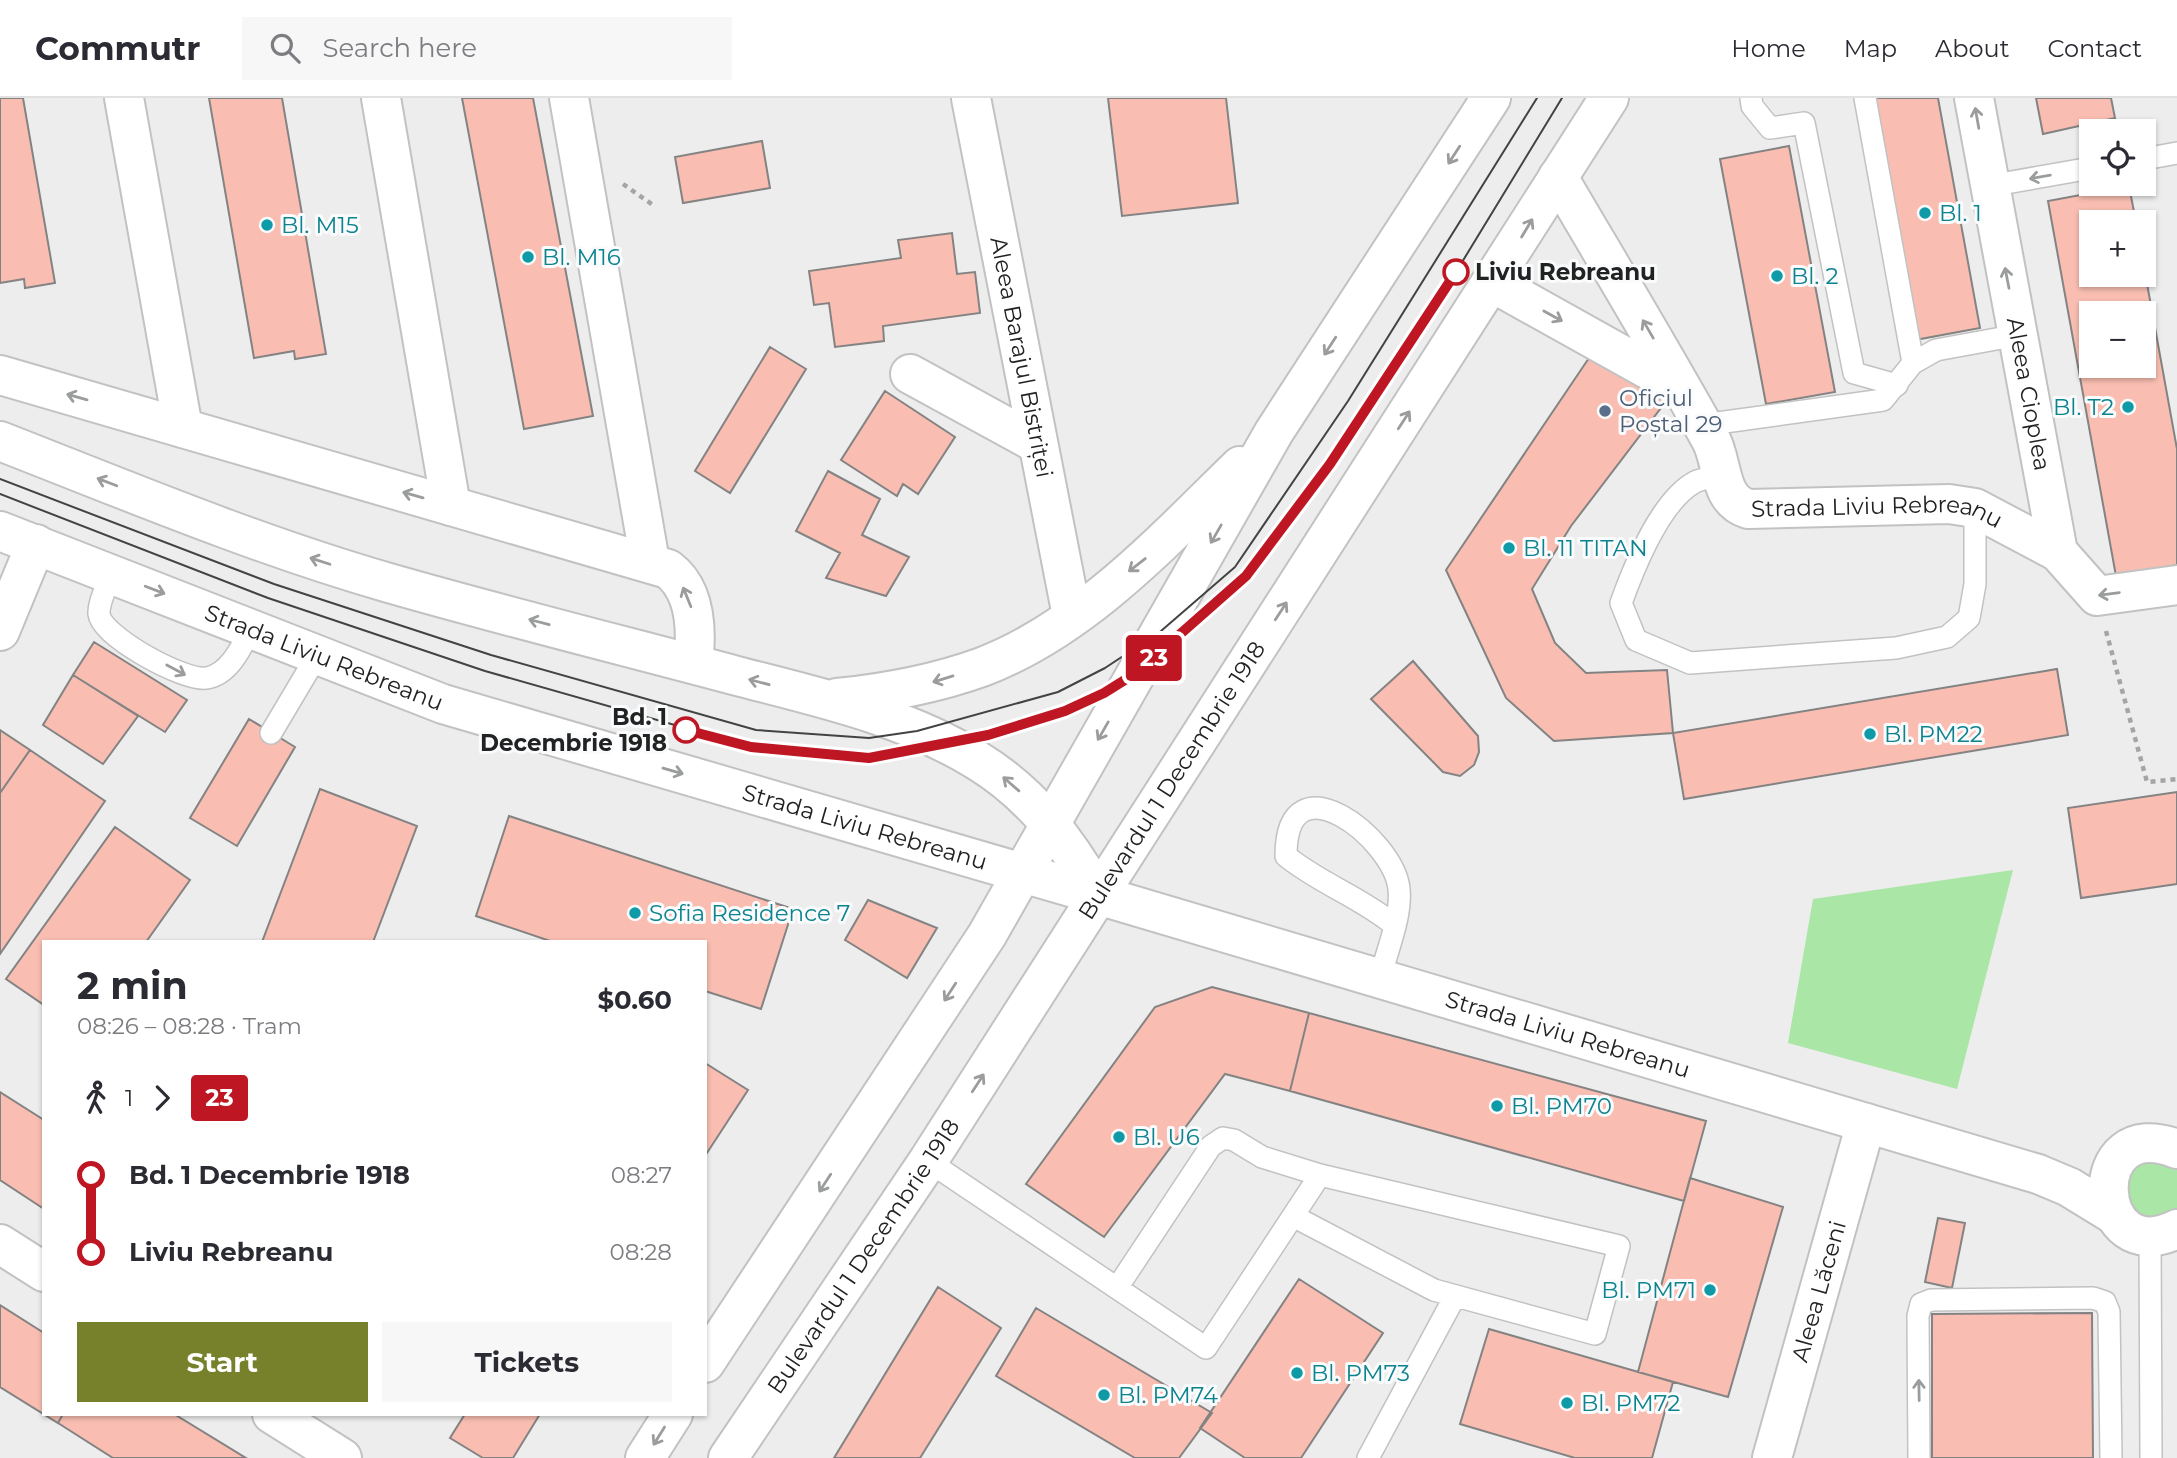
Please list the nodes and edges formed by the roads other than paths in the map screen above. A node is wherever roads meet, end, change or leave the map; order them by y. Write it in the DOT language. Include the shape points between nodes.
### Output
graph roads {
  1 [pos="124,98"];
  2 [pos="381,98"];
  3 [pos="569,98"];
  4 [pos="971,98"];
  5 [pos="1491,98"];
  6 [pos="1609,98"];
  7 [pos="1751,98"];
  8 [pos="1865,98"];
  9 [pos="1974,98"];
  10 [pos="2177,153"];
  11 [pos="2156,157"];
  12 [pos="2079,170"];
  13 [pos="1558,177"];
  14 [pos="1989,186"];
  15 [pos="1493,283"];
  16 [pos="2018,335"];
  17 [pos="1913,363"];
  18 [pos="910,374"];
  19 [pos="0,375"];
  20 [pos="1898,385"];
  21 [pos="1682,388"];
  22 [pos="1703,425"];
  23 [pos="183,428"];
  24 [pos="1274,432"];
  25 [pos="0,441"];
  26 [pos="1036,443"];
  27 [pos="1722,476"];
  28 [pos="451,506"];
  29 [pos="1975,508"];
  30 [pos="0,531"];
  31 [pos="36,544"];
  32 [pos="2058,552"];
  33 [pos="650,562"];
  34 [pos="111,572"];
  35 [pos="2177,585"];
  36 [pos="1072,616"];
  37 [pos="252,627"];
  38 [pos="0,631"];
  39 [pos="318,654"];
  40 [pos="693,664"];
  41 [pos="825,699"];
  42 [pos="271,733"];
  43 [pos="1051,823"];
  44 [pos="1023,873"];
  45 [pos="1098,895"];
  46 [pos="1393,924"];
  47 [pos="1380,979"];
  48 [pos="1866,1123"];
  49 [pos="2177,1150"];
  50 [pos="928,1161"];
  51 [pos="2116,1161"];
  52 [pos="2038,1174"];
  53 [pos="1320,1175"];
  54 [pos="2113,1214"];
  55 [pos="1293,1216"];
  56 [pos="2163,1232"];
  57 [pos="0,1244"];
  58 [pos="42,1271"];
  59 [pos="1116,1288"];
  60 [pos="1454,1298"];
  61 [pos="707,1360"];
  62 [pos="275,1416"];
  63 [pos="672,1416"];
  64 [pos="342,1458"];
  65 [pos="645,1458"];
  66 [pos="728,1458"];
  67 [pos="1368,1458"];
  68 [pos="1772,1458"];
  69 [pos="1919,1458"];
  70 [pos="2111,1458"];
  71 [pos="2151,1458"];
  1 -- 23 [label="street"];
  2 -- 28 [label="street"];
  3 -- 33 [label="street"];
  4 -- 26 [label="street, Aleea Barajul Bistriței"];
  5 -- 24 [label="street, one-way"];
  6 -- 13 [label="street, Bulevardul 1 Decembrie 1918"];
  7 -- 20 [label="lane" via="1770,128 1804,123 1854,373"];
  8 -- 17 [label="lane"];
  14 -- 9 [label="street, Aleea Cioplea, one-way"];
  10 -- 11 [label="lane"];
  12 -- 14 [label="lane, one-way"];
  15 -- 13 [label="street, Bulevardul 1 Decembrie 1918, one-way"];
  21 -- 13 [label="street, Strada Liviu Rebreanu, one-way"];
  16 -- 14 [label="street, Aleea Cioplea, one-way"];
  15 -- 21 [label="street, one-way"];
  45 -- 15 [label="street, Bulevardul 1 Decembrie 1918, one-way"];
  16 -- 17 [label="lane" via="1936,350"];
  16 -- 32 [label="street, Aleea Cioplea"];
  17 -- 20 [label="lane"];
  18 -- 26 [label="street"];
  23 -- 19 [label="street, one-way"];
  20 -- 22 [label="lane" via="1883,400 1855,406"];
  21 -- 22 [label="street, Strada Liviu Rebreanu"];
  22 -- 27 [label="street, Strada Liviu Rebreanu" via="1714,443"];
  28 -- 23 [label="street, one-way"];
  24 -- 36 [label="street, one-way" via="1147,557"];
  24 -- 43 [label="street, one-way"];
  40 -- 25 [label="street, one-way" via="342,568"];
  26 -- 36 [label="street, Aleea Barajul Bistriței"];
  27 -- 29 [label="street, Strada Liviu Rebreanu" via="1735,505 1748,509"];
  27 -- 29 [label="lane" via="1697,481 1677,496 1635,562 1621,603 1636,640 1690,663 1896,648 1947,637 1969,618 1975,584"];
  28 -- 33 [label="street"];
  29 -- 32 [label="street, Strada Liviu Rebreanu"];
  30 -- 31 [label="street, Strada Liviu Rebreanu"];
  31 -- 34 [label="street, Strada Liviu Rebreanu"];
  31 -- 38 [label="street"];
  35 -- 32 [label="street, one-way" via="2097,596"];
  40 -- 33 [label="street, one-way" via="694,623 683,587 678,576"];
  34 -- 37 [label="street, Strada Liviu Rebreanu, one-way"];
  34 -- 37 [label="lane, one-way" via="99,613 106,630 187,676 205,679 221,672"];
  36 -- 41 [label="street, one-way" via="1028,644 972,670 876,694"];
  37 -- 39 [label="street, Strada Liviu Rebreanu"];
  39 -- 42 [label="lane"];
  39 -- 44 [label="street, Strada Liviu Rebreanu, one-way" via="443,704"];
  41 -- 40 [label="street, one-way"];
  43 -- 41 [label="street, one-way" via="1003,777 975,758"];
  43 -- 44 [label="street"];
  43 -- 45 [label="street"];
  44 -- 45 [label="street, Strada Liviu Rebreanu"];
  44 -- 61 [label="street, one-way" via="980,946"];
  45 -- 47 [label="street, Strada Liviu Rebreanu"];
  50 -- 45 [label="street, Bulevardul 1 Decembrie 1918, one-way"];
  46 -- 46 [label="lane" via="1399,890 1396,879 1366,832 1319,806 1305,808 1286,841 1286,856 1366,902"];
  46 -- 47 [label="lane"];
  47 -- 48 [label="street, Strada Liviu Rebreanu"];
  48 -- 52 [label="street, Strada Liviu Rebreanu"];
  48 -- 68 [label="street, Aleea Lăceni"];
  49 -- 51 [label="street" via="2151,1143 2138,1145"];
  50 -- 59 [label="lane"];
  50 -- 66 [label="street, Bulevardul 1 Decembrie 1918"];
  51 -- 52 [label="street, Strada Liviu Rebreanu"];
  51 -- 54 [label="street" via="2106,1187"];
  52 -- 54 [label="street, Strada Liviu Rebreanu"];
  53 -- 55 [label="lane"];
  53 -- 59 [label="lane" via="1262,1157 1234,1140 1215,1141"];
  53 -- 60 [label="lane" via="1619,1246 1595,1335"];
  54 -- 56 [label="street, Strada Liviu Rebreanu" via="2129,1230"];
  55 -- 59 [label="lane" via="1206,1348"];
  55 -- 60 [label="lane"];
  56 -- 71 [label="lane"];
  57 -- 58 [label="street"];
  60 -- 67 [label="lane"];
  62 -- 64 [label="street"];
  63 -- 65 [label="street, one-way"];
  69 -- 70 [label="lane, one-way" via="1921,1304 1931,1300 2053,1306 2093,1298 2105,1302 2109,1312"];
}
